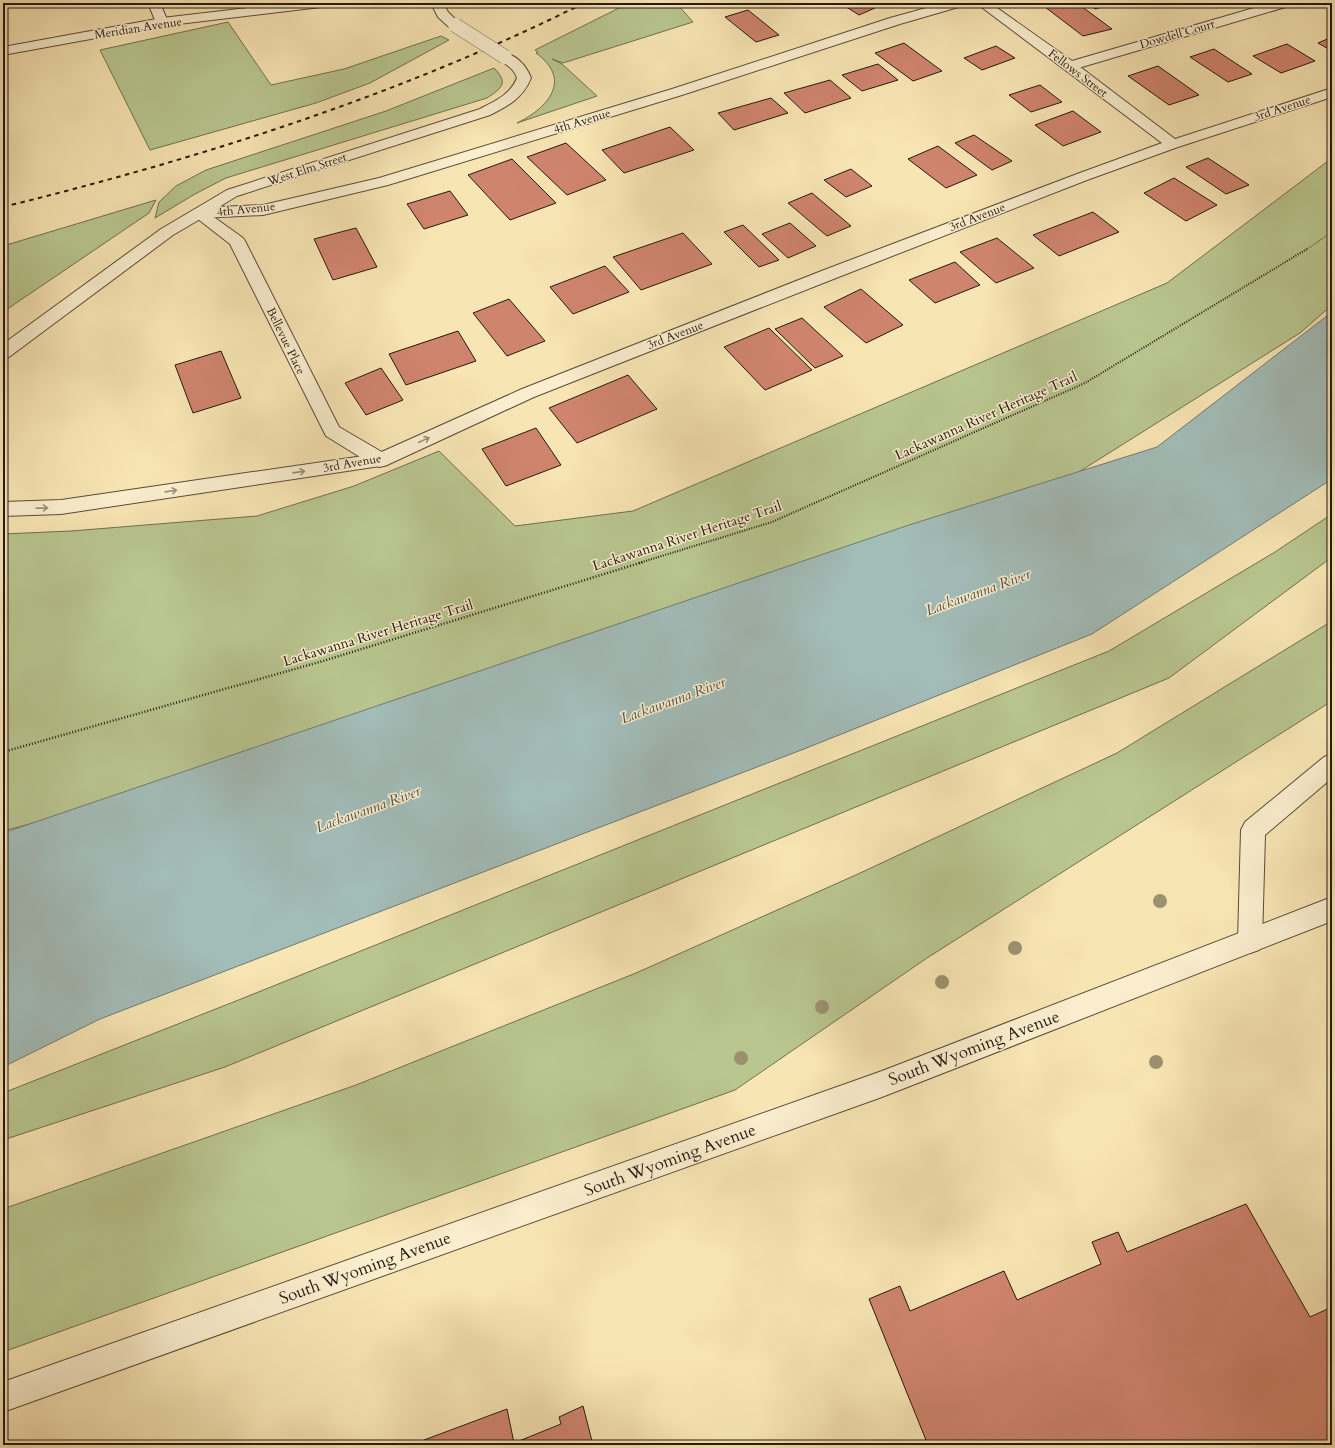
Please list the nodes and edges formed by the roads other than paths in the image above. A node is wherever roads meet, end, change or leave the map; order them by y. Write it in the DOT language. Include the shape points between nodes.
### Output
graph roads {
  1 [pos="154,3"];
  2 [pos="321,3"];
  3 [pos="436,3"];
  4 [pos="958,3"];
  5 [pos="982,3"];
  6 [pos="1285,3"];
  7 [pos="162,22"];
  8 [pos="3,51"];
  9 [pos="1070,66"];
  10 [pos="1332,92"];
  11 [pos="1173,144"];
  12 [pos="199,213"];
  13 [pos="3,353"];
  14 [pos="380,460"];
  15 [pos="3,509"];
  16 [pos="1332,764"];
  17 [pos="1332,909"];
  18 [pos="1250,941"];
  19 [pos="3,1397"];
  1 -- 7 [label="street"];
  2 -- 7 [label="street, Meridian Avenue"];
  3 -- 12 [label="street, West Elm Street, bridge" via="455,25 521,69 524,78 521,88 508,100 485,112 232,193"];
  4 -- 12 [label="street, 4th Avenue" via="383,182 263,210"];
  5 -- 9 [label="street, Fellows Street"];
  6 -- 9 [label="street, Dowdell Court"];
  7 -- 8 [label="street, Meridian Avenue"];
  9 -- 11 [label="street, Fellows Street"];
  10 -- 11 [label="street, 3rd Avenue"];
  14 -- 11 [label="street, 3rd Avenue, one-way" via="528,393 1067,182"];
  12 -- 13 [label="street, West Elm Street" via="167,232"];
  12 -- 14 [label="street, Bellevue Place" via="237,242 332,431"];
  15 -- 14 [label="street, 3rd Avenue, one-way" via="60,507"];
  16 -- 18 [label="street" via="1253,830"];
  17 -- 18 [label="street, South Wyoming Avenue"];
  18 -- 19 [label="street, South Wyoming Avenue" via="882,1084"];
}
